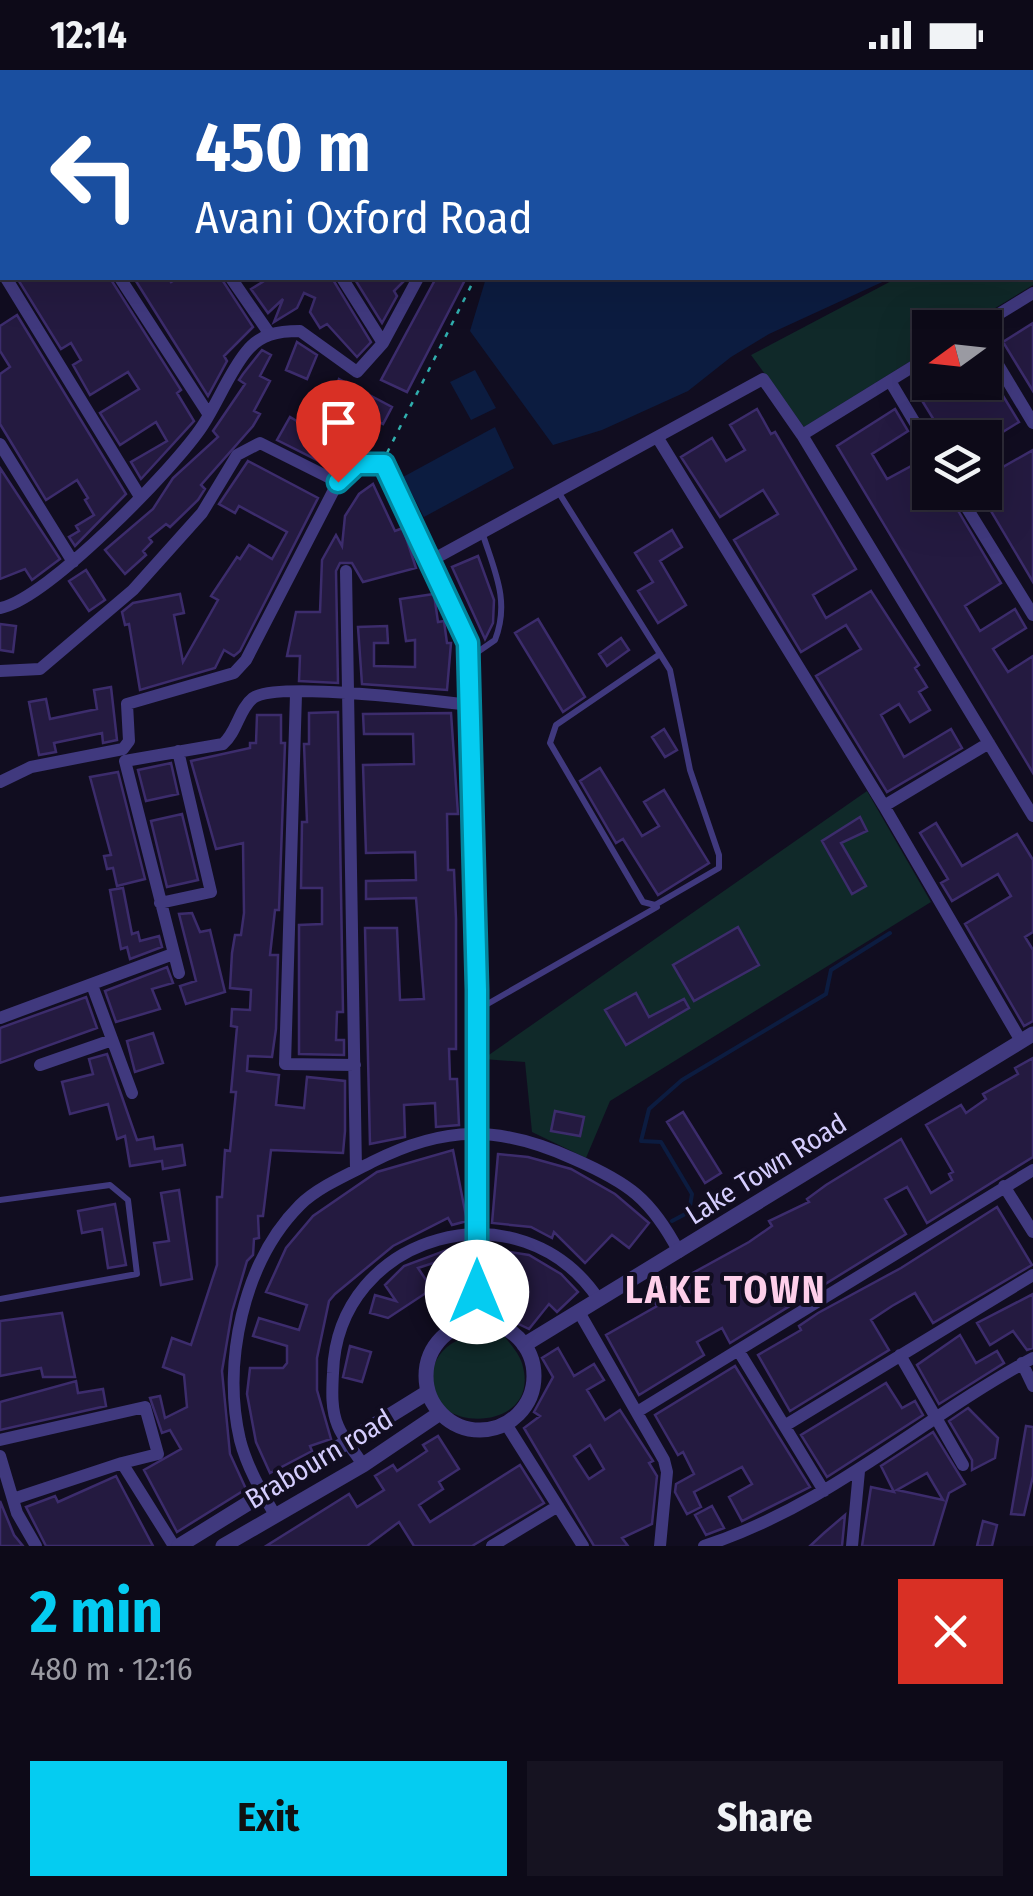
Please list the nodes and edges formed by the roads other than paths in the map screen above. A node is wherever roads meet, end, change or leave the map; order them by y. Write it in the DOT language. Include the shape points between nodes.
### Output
graph roads {
  1 [pos="8,280"];
  2 [pos="121,280"];
  3 [pos="231,280"];
  4 [pos="343,280"];
  5 [pos="417,280"];
  6 [pos="1033,293"];
  7 [pos="1002,312"];
  8 [pos="269,333"];
  9 [pos="383,342"];
  10 [pos="912,367"];
  11 [pos="1002,372"];
  12 [pos="890,381"];
  13 [pos="208,415"];
  14 [pos="913,420"];
  15 [pos="1033,424"];
  16 [pos="802,435"];
  17 [pos="659,440"];
  18 [pos="0,444"];
  19 [pos="338,482"];
  20 [pos="559,493"];
  21 [pos="139,495"];
  22 [pos="968,510"];
  23 [pos="482,533"];
  24 [pos="432,560"];
  25 [pos="73,562"];
  26 [pos="346,571"];
  27 [pos="0,608"];
  28 [pos="1033,615"];
  29 [pos="660,654"];
  30 [pos="466,660"];
  31 [pos="0,671"];
  32 [pos="346,692"];
  33 [pos="296,694"];
  34 [pos="470,705"];
  35 [pos="989,743"];
  36 [pos="178,752"];
  37 [pos="0,782"];
  38 [pos="884,806"];
  39 [pos="1033,816"];
  40 [pos="160,903"];
  41 [pos="662,904"];
  42 [pos="173,954"];
  43 [pos="180,973"];
  44 [pos="92,986"];
  45 [pos="477,1010"];
  46 [pos="0,1018"];
  47 [pos="1027,1037"];
  48 [pos="112,1040"];
  49 [pos="40,1065"];
  50 [pos="355,1066"];
  51 [pos="132,1092"];
  52 [pos="477,1133"];
  53 [pos="356,1170"];
  54 [pos="1033,1170"];
  55 [pos="1004,1186"];
  56 [pos="0,1200"];
  57 [pos="1033,1232"];
  58 [pos="477,1234"];
  59 [pos="679,1252"];
  60 [pos="1033,1275"];
  61 [pos="0,1299"];
  62 [pos="599,1300"];
  63 [pos="579,1312"];
  64 [pos="477,1322"];
  65 [pos="524,1345"];
  66 [pos="738,1350"];
  67 [pos="900,1355"];
  68 [pos="1028,1361"];
  69 [pos="1033,1386"];
  70 [pos="428,1392"];
  71 [pos="637,1412"];
  72 [pos="440,1413"];
  73 [pos="939,1420"];
  74 [pos="506,1424"];
  75 [pos="786,1425"];
  76 [pos="0,1440"];
  77 [pos="349,1441"];
  78 [pos="122,1463"];
  79 [pos="1,1465"];
  80 [pos="363,1465"];
  81 [pos="963,1465"];
  82 [pos="859,1471"];
  83 [pos="824,1491"];
  84 [pos="262,1493"];
  85 [pos="13,1499"];
  86 [pos="558,1506"];
  87 [pos="275,1516"];
  88 [pos="36,1546"];
  89 [pos="177,1546"];
  90 [pos="223,1546"];
  91 [pos="492,1546"];
  92 [pos="583,1546"];
  93 [pos="660,1546"];
  94 [pos="704,1546"];
  95 [pos="852,1546"];
  1 -- 21 [label="street"];
  2 -- 13 [label="street"];
  3 -- 8 [label="street"];
  4 -- 9 [label="street"];
  5 -- 9 [label="street"];
  6 -- 7 [label="street"];
  8 -- 9 [label="street" via="300,330 358,372"];
  8 -- 13 [label="street" via="246,352"];
  10 -- 12 [label="street"];
  11 -- 15 [label="street"];
  12 -- 14 [label="street"];
  12 -- 16 [label="street"];
  13 -- 21 [label="street"];
  16 -- 17 [label="street" via="762,379"];
  16 -- 35 [label="street"];
  17 -- 20 [label="street"];
  17 -- 38 [label="street"];
  18 -- 25 [label="street"];
  19 -- 24 [label="street" via="357,464 384,464"];
  19 -- 31 [label="street" via="260,443 250,445 202,513 133,590 40,669"];
  19 -- 37 [label="street" via="234,673 126,704 129,741 123,748 31,767"];
  20 -- 23 [label="street"];
  20 -- 29 [label="lane"];
  21 -- 25 [label="street"];
  22 -- 28 [label="street"];
  23 -- 24 [label="street"];
  23 -- 30 [label="lane" via="503,613 495,640"];
  24 -- 30 [label="street" via="468,643"];
  25 -- 27 [label="street"];
  26 -- 32 [label="street"];
  29 -- 41 [label="lane" via="670,670 690,770 719,855 719,868"];
  29 -- 41 [label="lane" via="556,725 550,743 643,902"];
  30 -- 34 [label="street"];
  32 -- 33 [label="street"];
  32 -- 34 [label="street"];
  32 -- 50 [label="street" via="352,704"];
  33 -- 36 [label="street" via="254,698 223,744"];
  33 -- 50 [label="street" via="285,1064"];
  34 -- 45 [label="street"];
  35 -- 38 [label="street"];
  35 -- 39 [label="street"];
  36 -- 40 [label="street" via="211,892"];
  36 -- 40 [label="street" via="126,760"];
  38 -- 47 [label="street"];
  40 -- 42 [label="street"];
  41 -- 45 [label="lane"];
  42 -- 43 [label="street"];
  42 -- 44 [label="street"];
  44 -- 46 [label="street"];
  44 -- 48 [label="street"];
  45 -- 52 [label="street"];
  47 -- 59 [label="street, Lake Town Road"];
  48 -- 49 [label="street"];
  48 -- 51 [label="street"];
  50 -- 53 [label="street"];
  52 -- 53 [label="street" via="440,1134"];
  52 -- 58 [label="street"];
  52 -- 59 [label="street" via="537,1142 611,1177 651,1204"];
  53 -- 84 [label="street" via="302,1203 268,1245 252,1284 236,1344 236,1394 240,1438"];
  54 -- 55 [label="street"];
  55 -- 57 [label="street"];
  55 -- 66 [label="street"];
  56 -- 61 [label="lane" via="110,1185 128,1200 138,1274"];
  58 -- 62 [label="street" via="507,1234 544,1247 587,1281"];
  58 -- 64 [label="street"];
  58 -- 77 [label="street" via="425,1241 393,1262 342,1315 332,1401"];
  59 -- 62 [label="street, Lake Town Road"];
  60 -- 67 [label="street"];
  62 -- 63 [label="street, Lake Town Road"];
  63 -- 65 [label="street, Lake Town Road"];
  63 -- 71 [label="street"];
  64 -- 65 [label="street" via="511,1332"];
  64 -- 70 [label="street" via="442,1338 426,1373"];
  65 -- 74 [label="street" via="533,1388"];
  66 -- 71 [label="street"];
  66 -- 75 [label="street"];
  67 -- 73 [label="street"];
  67 -- 75 [label="street"];
  68 -- 69 [label="street"];
  68 -- 73 [label="street"];
  70 -- 72 [label="street"];
  70 -- 77 [label="street"];
  71 -- 93 [label="street" via="667,1472"];
  72 -- 74 [label="street" via="478,1431"];
  72 -- 80 [label="street, Brabourn road"];
  73 -- 81 [label="street"];
  73 -- 82 [label="street"];
  74 -- 86 [label="street"];
  75 -- 83 [label="street"];
  76 -- 78 [label="street" via="144,1407 158,1454"];
  77 -- 80 [label="street"];
  77 -- 84 [label="street"];
  78 -- 85 [label="street"];
  78 -- 89 [label="street"];
  79 -- 85 [label="street"];
  80 -- 87 [label="street, Brabourn road"];
  82 -- 83 [label="street"];
  82 -- 95 [label="street"];
  83 -- 94 [label="street"];
  84 -- 87 [label="street"];
  84 -- 89 [label="street"];
  85 -- 88 [label="street"];
  86 -- 91 [label="street"];
  86 -- 92 [label="street"];
  87 -- 90 [label="street, Brabourn road"];
}
